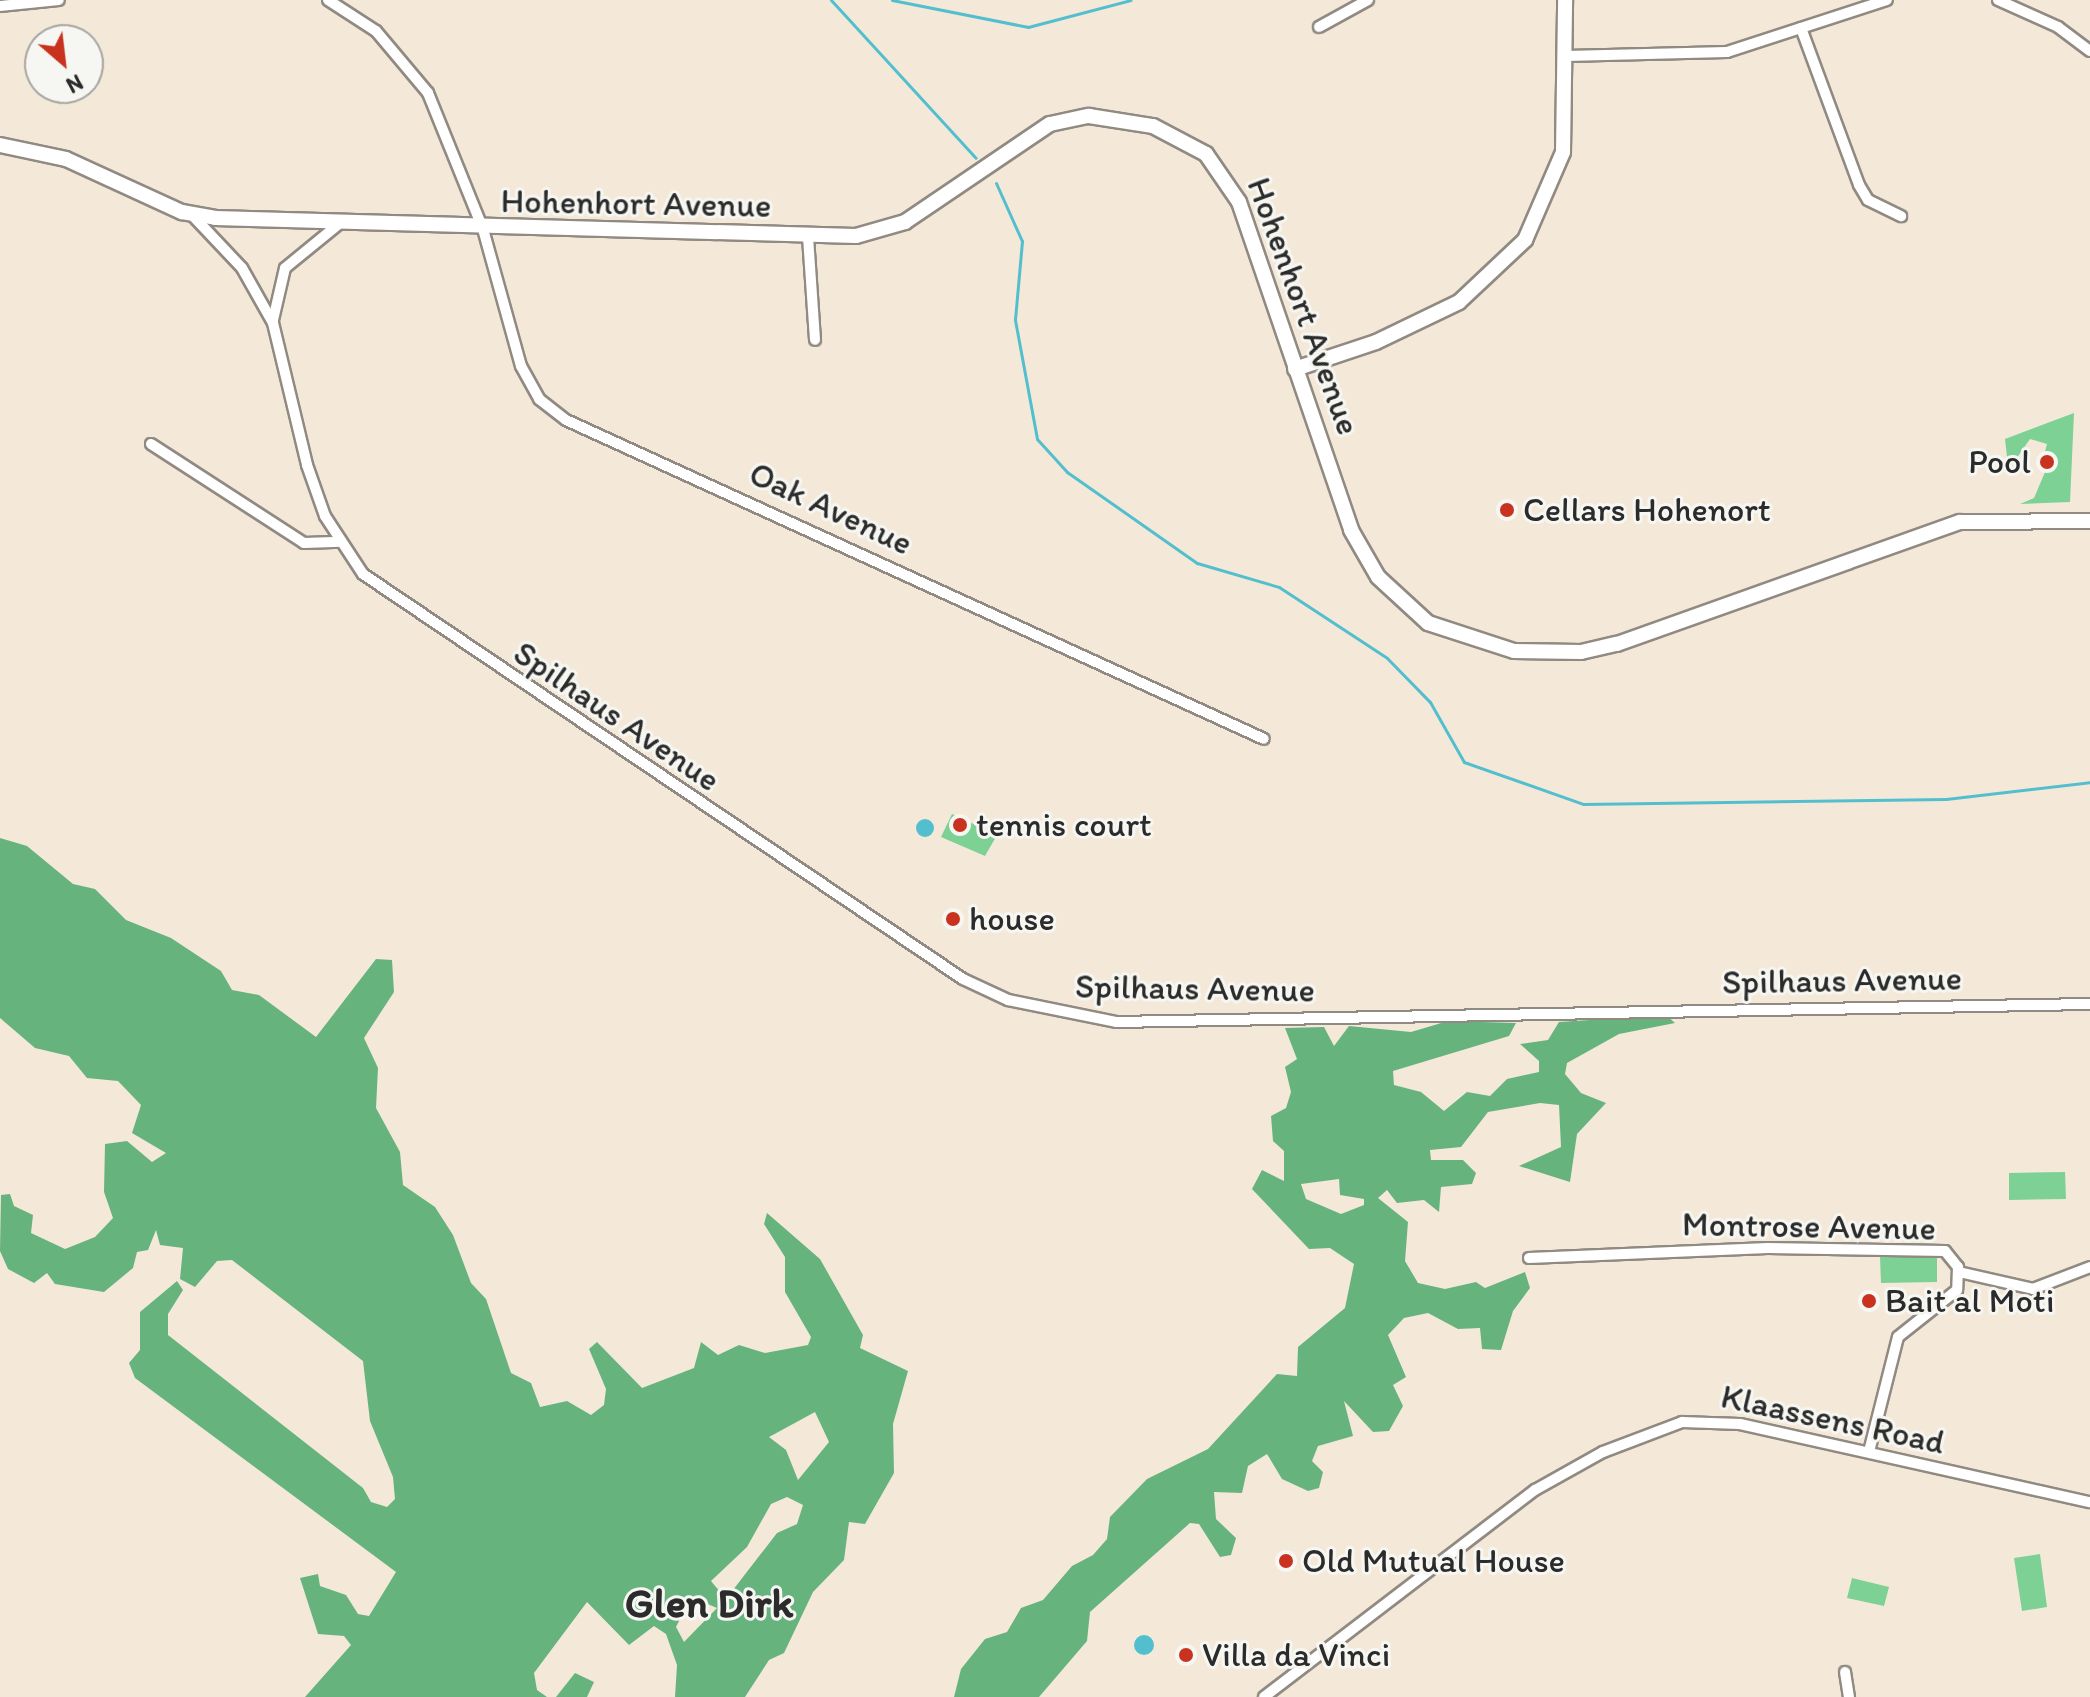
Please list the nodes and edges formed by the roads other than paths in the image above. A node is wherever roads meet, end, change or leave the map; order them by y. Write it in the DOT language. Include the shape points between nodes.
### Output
graph roads {
  1 [pos="59,0"];
  2 [pos="328,0"];
  3 [pos="1368,0"];
  4 [pos="1565,0"];
  5 [pos="1887,0"];
  6 [pos="1998,0"];
  7 [pos="0,6"];
  8 [pos="1319,27"];
  9 [pos="1801,28"];
  10 [pos="2090,51"];
  11 [pos="1566,56"];
  12 [pos="0,145"];
  13 [pos="193,216"];
  14 [pos="1901,216"];
  15 [pos="340,223"];
  16 [pos="483,229"];
  17 [pos="808,237"];
  18 [pos="273,323"];
  19 [pos="815,340"];
  20 [pos="1295,369"];
  21 [pos="151,444"];
  22 [pos="2090,521"];
  23 [pos="341,542"];
  24 [pos="1264,739"];
  25 [pos="2090,1004"];
  26 [pos="1529,1258"];
  27 [pos="2090,1267"];
  28 [pos="1959,1272"];
  29 [pos="1869,1452"];
  30 [pos="2090,1502"];
  31 [pos="1845,1672"];
  32 [pos="1264,1697"];
  33 [pos="1849,1697"];
  1 -- 7 [label="street"];
  2 -- 16 [label="street, Oak Avenue" via="376,31 428,93"];
  3 -- 8 [label="street"];
  4 -- 11 [label="street"];
  5 -- 9 [label="street"];
  6 -- 10 [label="street" via="2058,27"];
  9 -- 11 [label="street" via="1698,56"];
  9 -- 14 [label="street" via="1859,185 1868,200"];
  11 -- 20 [label="street" via="1564,139 1554,184 1498,271 1415,324"];
  12 -- 13 [label="street" via="77,163"];
  13 -- 15 [label="street, Hohenhort Avenue"];
  13 -- 18 [label="street, Spilhaus Avenue" via="242,268"];
  15 -- 16 [label="street, Hohenhort Avenue"];
  15 -- 18 [label="street, Spilhaus Avenue" via="285,268"];
  16 -- 17 [label="street, Hohenhort Avenue"];
  16 -- 24 [label="street, Oak Avenue" via="521,366 539,399 566,420"];
  17 -- 19 [label="street"];
  17 -- 20 [label="street, Hohenhort Avenue" via="867,235 905,222 1028,136 1071,116 1153,126 1185,138 1224,173"];
  18 -- 23 [label="street, Spilhaus Avenue" via="307,465"];
  20 -- 22 [label="street, Hohenhort Avenue" via="1351,530 1378,577 1428,623 1514,651 1581,652 1617,644 1960,522"];
  21 -- 23 [label="street" via="304,543"];
  23 -- 25 [label="street, Spilhaus Avenue" via="399,605 963,979 1061,1015 1116,1022"];
  26 -- 28 [label="street, Montrose Avenue" via="1935,1248 1952,1256"];
  27 -- 28 [label="street" via="2033,1289"];
  28 -- 29 [label="street, Montrose Avenue" via="1951,1298 1898,1337"];
  29 -- 30 [label="street, Klaassens Road"];
  29 -- 32 [label="street, Klaassens Road" via="1698,1420 1621,1444 1473,1533"];
  31 -- 33 [label="street"];
}
